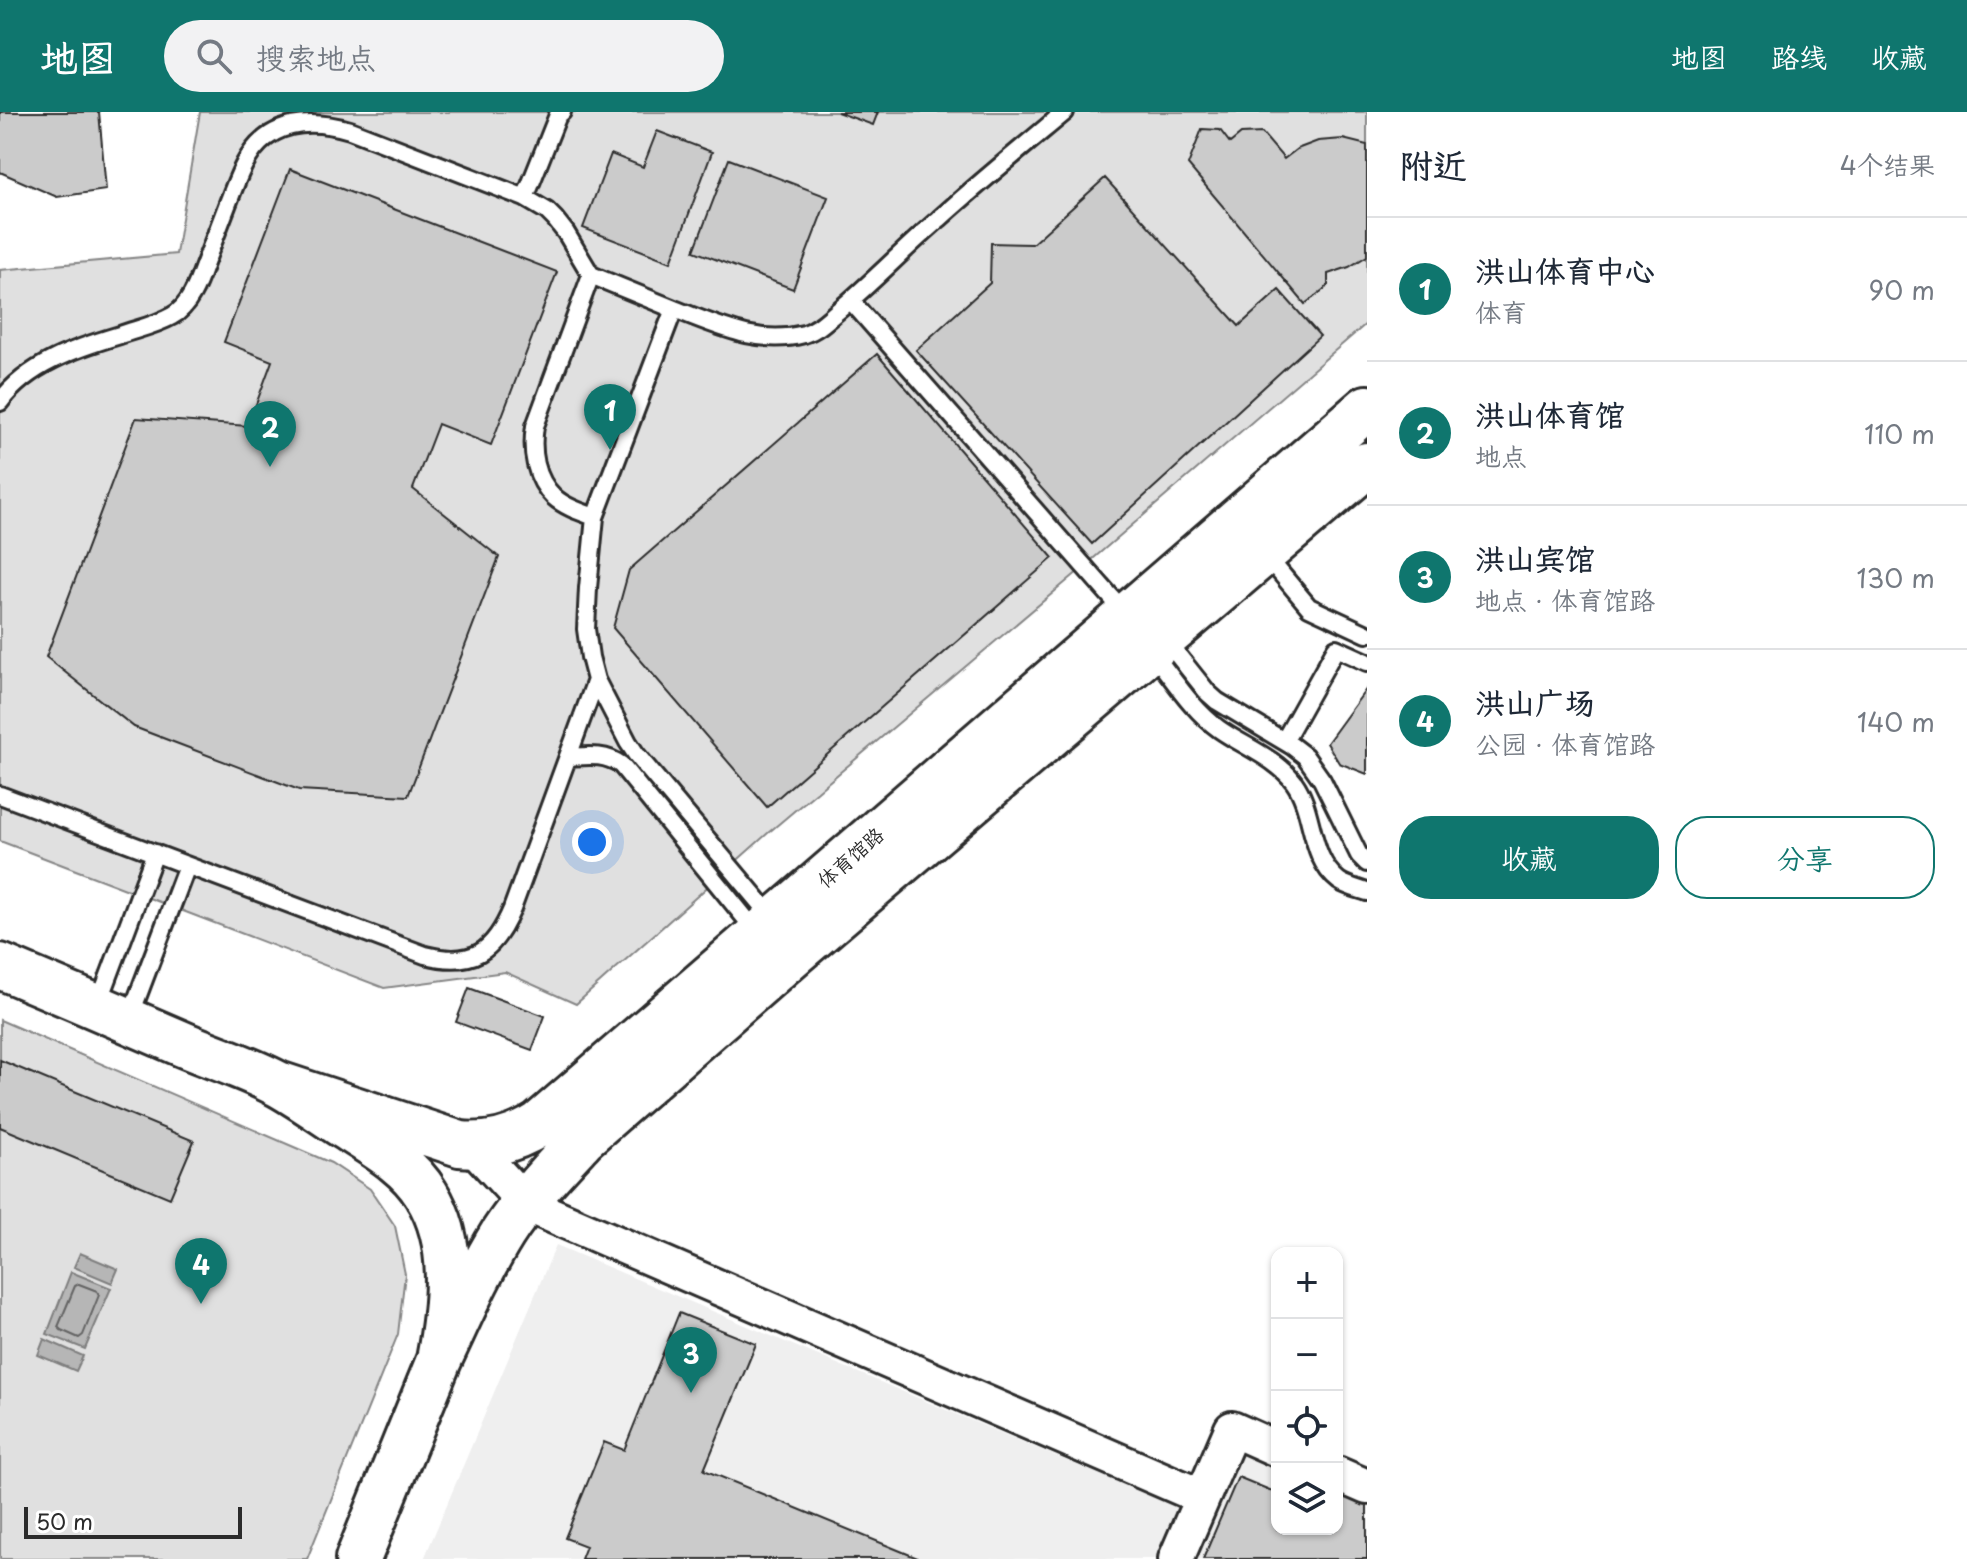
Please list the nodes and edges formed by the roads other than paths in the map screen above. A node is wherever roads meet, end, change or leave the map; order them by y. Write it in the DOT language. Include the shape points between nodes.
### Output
graph roads {
  1 [pos="357,112"];
  2 [pos="562,112"];
  3 [pos="1065,112"];
  4 [pos="350,130"];
  5 [pos="525,198"];
  6 [pos="591,275"];
  7 [pos="851,301"];
  8 [pos="674,309"];
  9 [pos="0,402"];
  10 [pos="1367,408"];
  11 [pos="1367,465"];
  12 [pos="595,517"];
  13 [pos="1263,553"];
  14 [pos="1148,634"];
  15 [pos="1367,634"];
  16 [pos="1367,662"];
  17 [pos="596,680"];
  18 [pos="1284,741"];
  19 [pos="568,757"];
  20 [pos="0,795"];
  21 [pos="155,853"];
  22 [pos="1367,863"];
  23 [pos="187,866"];
  24 [pos="1367,892"];
  25 [pos="768,928"];
  26 [pos="0,966"];
  27 [pos="113,1014"];
  28 [pos="278,1084"];
  29 [pos="473,1146"];
  30 [pos="526,1204"];
  31 [pos="439,1360"];
  32 [pos="1271,1446"];
  33 [pos="1343,1477"];
  34 [pos="1367,1487"];
  35 [pos="1202,1497"];
  36 [pos="358,1559"];
  37 [pos="1176,1559"];
  1 -- 4 [label="lane"];
  2 -- 5 [label="lane"];
  3 -- 7 [label="lane"];
  4 -- 5 [label="lane"];
  4 -- 9 [label="lane" via="303,123 266,138 238,177 183,307 148,326 77,348 24,376"];
  5 -- 6 [label="lane" via="555,219"];
  6 -- 8 [label="lane"];
  6 -- 12 [label="lane" via="535,426 533,447 540,477 554,497"];
  7 -- 8 [label="lane" via="818,328 776,337 744,335"];
  7 -- 14 [label="lane"];
  8 -- 12 [label="lane"];
  10 -- 14 [label="main road, 体育馆路"];
  11 -- 13 [label="main road, 体育馆路"];
  12 -- 17 [label="lane" via="586,629"];
  13 -- 14 [label="main road, 体育馆路"];
  13 -- 15 [label="lane" via="1309,607"];
  14 -- 18 [label="lane" via="1217,701"];
  14 -- 24 [label="lane" via="1200,712 1292,779 1327,868 1340,882"];
  14 -- 25 [label="main road, 体育馆路"];
  14 -- 30 [label="main road, 体育馆路" via="594,1128"];
  16 -- 18 [label="lane" via="1336,648"];
  17 -- 19 [label="lane"];
  17 -- 25 [label="lane" via="636,754"];
  18 -- 22 [label="lane" via="1315,768"];
  19 -- 23 [label="lane" via="500,935 480,953 464,958 425,955"];
  19 -- 25 [label="lane" via="598,755 621,765"];
  20 -- 21 [label="lane"];
  21 -- 23 [label="lane"];
  21 -- 27 [label="lane"];
  23 -- 27 [label="lane"];
  25 -- 29 [label="main road, 体育馆路" via="540,1124 515,1138"];
  26 -- 27 [label="main road"];
  27 -- 28 [label="main road"];
  28 -- 29 [label="main road, 体育馆路"];
  28 -- 31 [label="main road" via="380,1149 426,1193 442,1234 448,1277"];
  29 -- 30 [label="street"];
  30 -- 31 [label="main road, 体育馆路" via="496,1246"];
  30 -- 35 [label="street"];
  31 -- 36 [label="main road"];
  32 -- 35 [label="street" via="1232,1429"];
  33 -- 34 [label="street"];
  35 -- 37 [label="street"];
}
